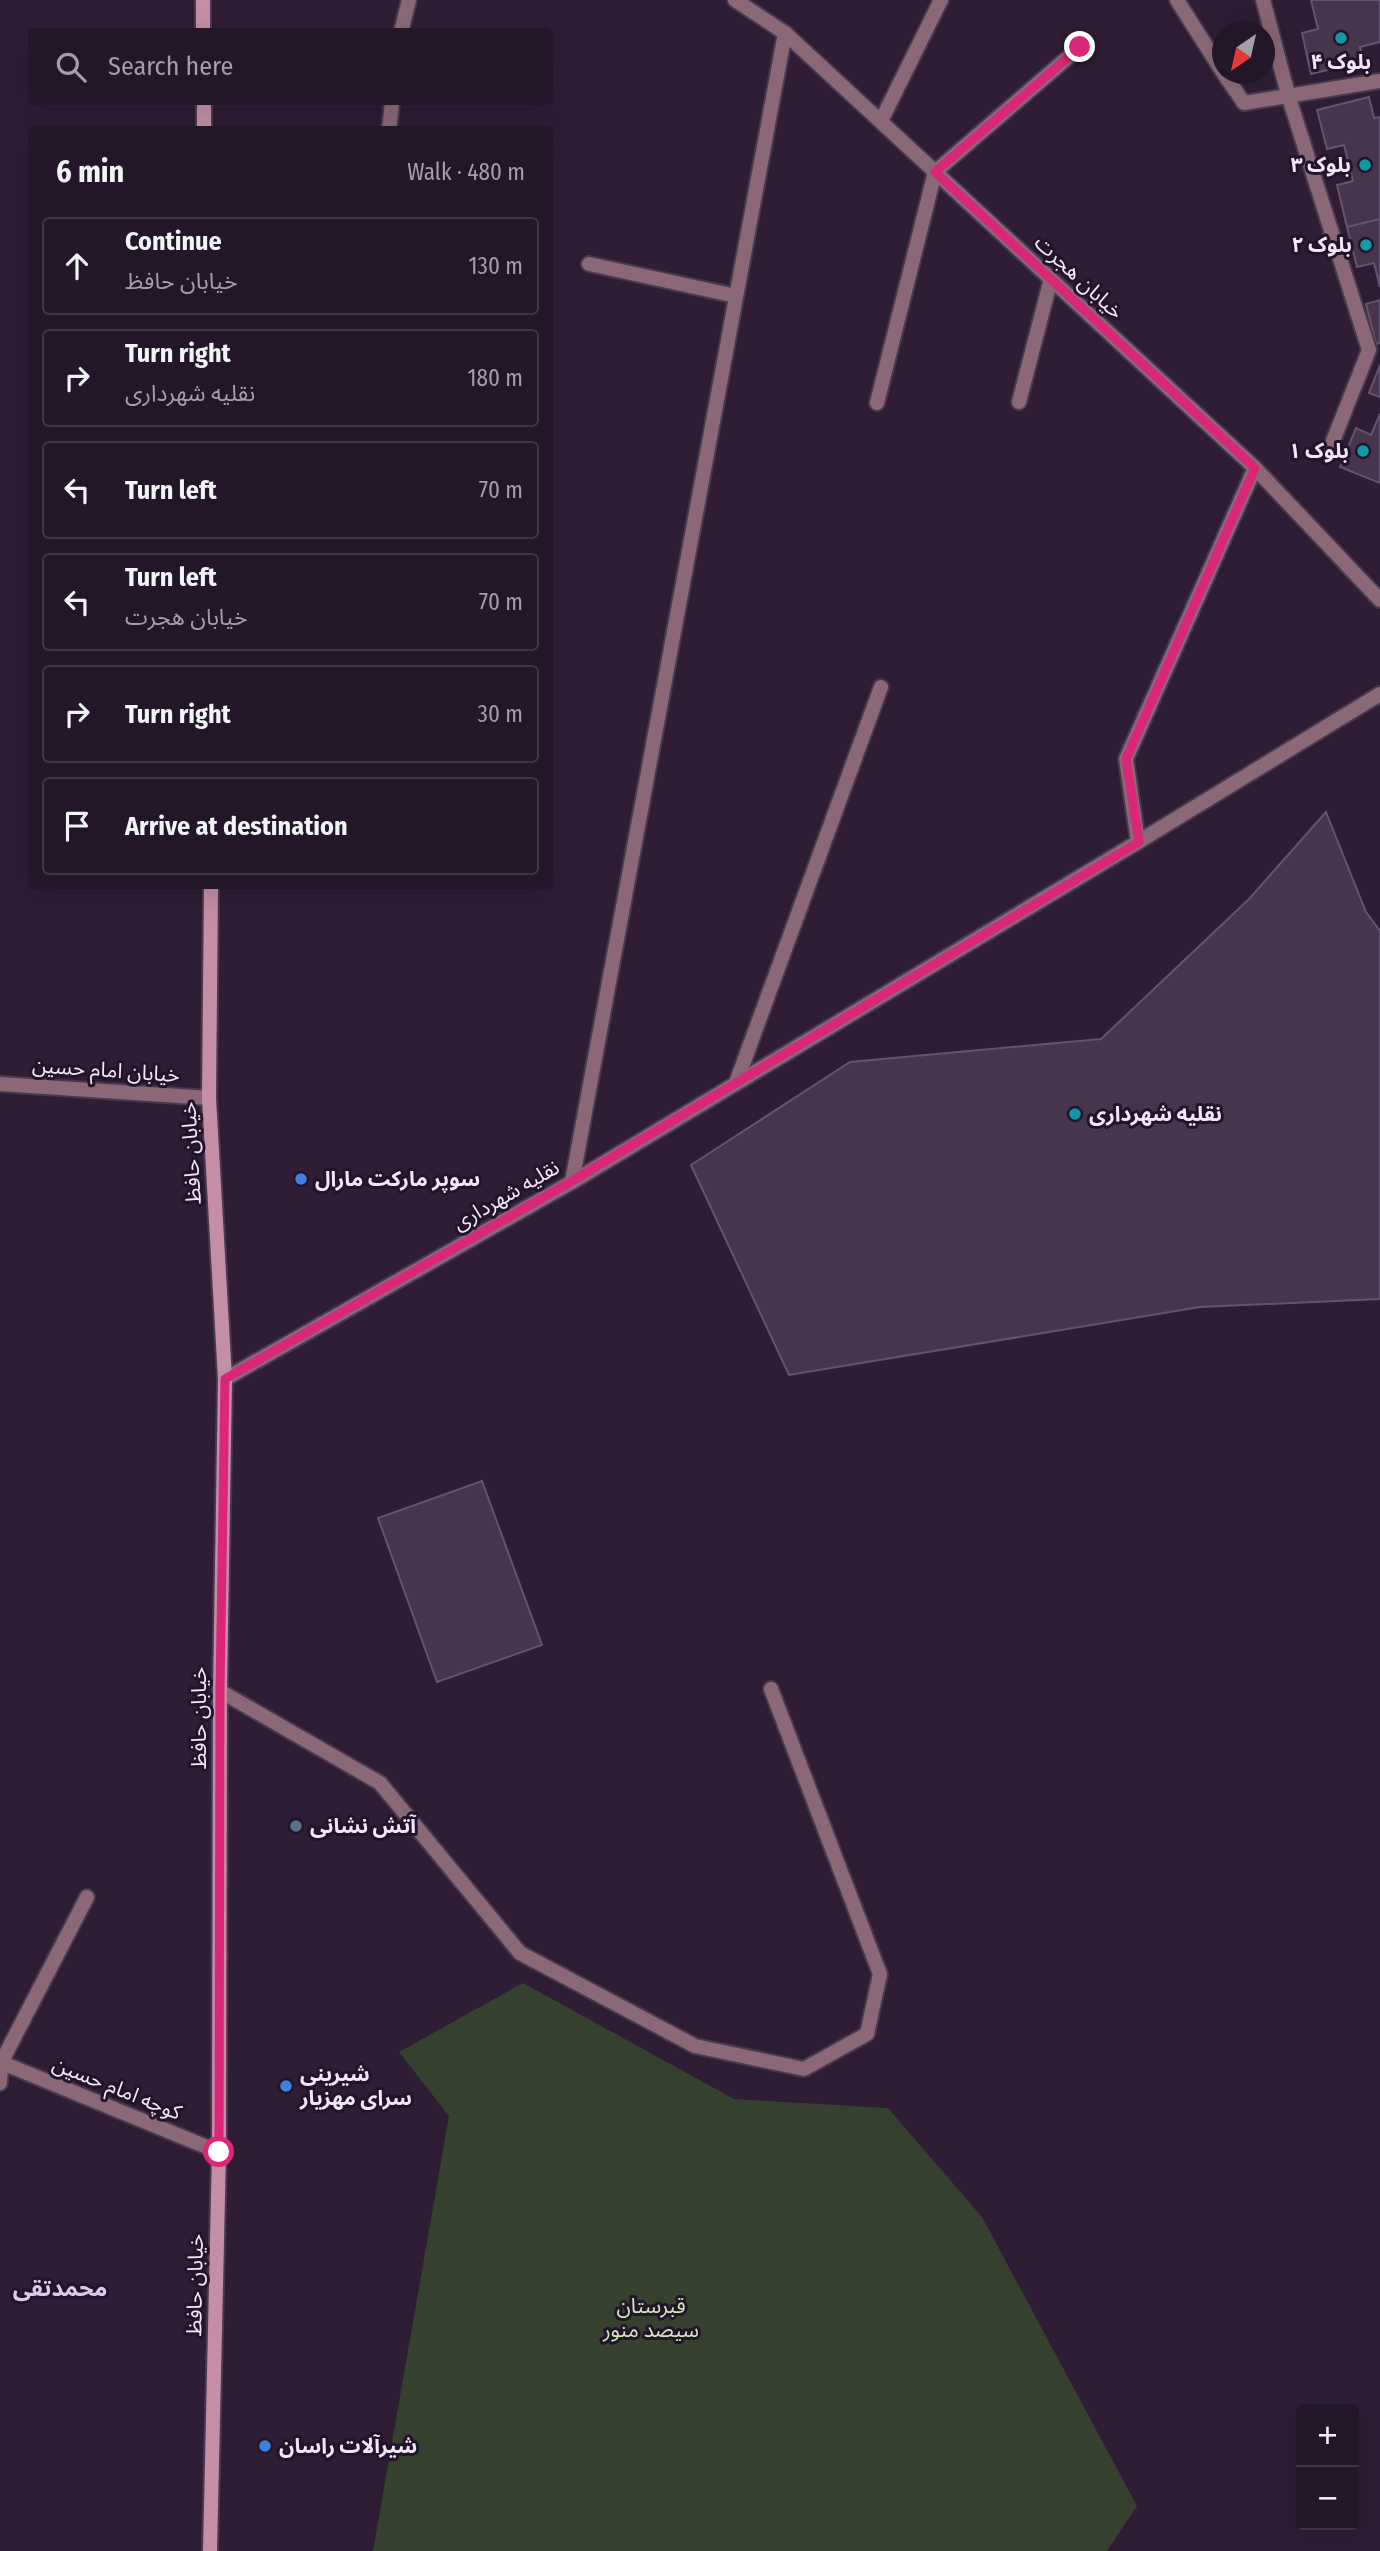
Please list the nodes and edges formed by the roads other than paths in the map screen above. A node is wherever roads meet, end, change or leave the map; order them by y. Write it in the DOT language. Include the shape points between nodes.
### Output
graph roads {
  1 [pos="203,0"];
  2 [pos="409,0"];
  3 [pos="735,0"];
  4 [pos="941,0"];
  5 [pos="1177,0"];
  6 [pos="1263,0"];
  7 [pos="203,28"];
  8 [pos="402,28"];
  9 [pos="785,33"];
  10 [pos="1080,47"];
  11 [pos="1212,55"];
  12 [pos="1380,81"];
  13 [pos="1231,84"];
  14 [pos="1289,98"];
  15 [pos="204,105"];
  16 [pos="392,105"];
  17 [pos="881,121"];
  18 [pos="204,126"];
  19 [pos="389,126"];
  20 [pos="935,172"];
  21 [pos="589,264"];
  22 [pos="1051,279"];
  23 [pos="736,296"];
  24 [pos="1019,402"];
  25 [pos="877,403"];
  26 [pos="1329,452"];
  27 [pos="1255,468"];
  28 [pos="1380,600"];
  29 [pos="881,687"];
  30 [pos="1380,694"];
  31 [pos="1139,842"];
  32 [pos="211,889"];
  33 [pos="736,1083"];
  34 [pos="0,1084"];
  35 [pos="209,1098"];
  36 [pos="572,1181"];
  37 [pos="225,1379"];
  38 [pos="771,1689"];
  39 [pos="220,1691"];
  40 [pos="87,1897"];
  41 [pos="1,2062"];
  42 [pos="0,2083"];
  43 [pos="219,2152"];
  44 [pos="210,2551"];
  1 -- 7 [label="main road"];
  2 -- 8 [label="street"];
  3 -- 9 [label="street, خیابان هجرت"];
  4 -- 17 [label="street"];
  5 -- 11 [label="street"];
  6 -- 14 [label="street"];
  9 -- 17 [label="street, خیابان هجرت"];
  9 -- 23 [label="street"];
  10 -- 20 [label="street"];
  12 -- 14 [label="street"];
  13 -- 14 [label="street" via="1244,103"];
  14 -- 26 [label="street" via="1369,350"];
  15 -- 18 [label="main road"];
  16 -- 19 [label="street"];
  17 -- 20 [label="street, خیابان هجرت"];
  20 -- 22 [label="street, خیابان هجرت"];
  20 -- 25 [label="street"];
  21 -- 23 [label="street"];
  22 -- 24 [label="street"];
  22 -- 27 [label="street, خیابان هجرت"];
  23 -- 36 [label="street"];
  27 -- 28 [label="street, خیابان هجرت"];
  27 -- 31 [label="street" via="1126,759"];
  29 -- 33 [label="street"];
  30 -- 31 [label="street, نقلیه شهرداری"];
  31 -- 33 [label="street, نقلیه شهرداری"];
  32 -- 35 [label="main road, خیابان حافظ"];
  33 -- 36 [label="street, نقلیه شهرداری"];
  34 -- 35 [label="street, خیابان امام حسین"];
  35 -- 37 [label="main road, خیابان حافظ"];
  36 -- 37 [label="street, نقلیه شهرداری"];
  37 -- 39 [label="main road, خیابان حافظ"];
  38 -- 39 [label="street" via="880,1974 867,2034 804,2069 695,2046 520,1953 380,1783"];
  39 -- 43 [label="main road, خیابان حافظ"];
  40 -- 41 [label="street"];
  41 -- 42 [label="street"];
  41 -- 43 [label="street, کوچه امام حسین"];
  43 -- 44 [label="main road, خیابان حافظ"];
}
